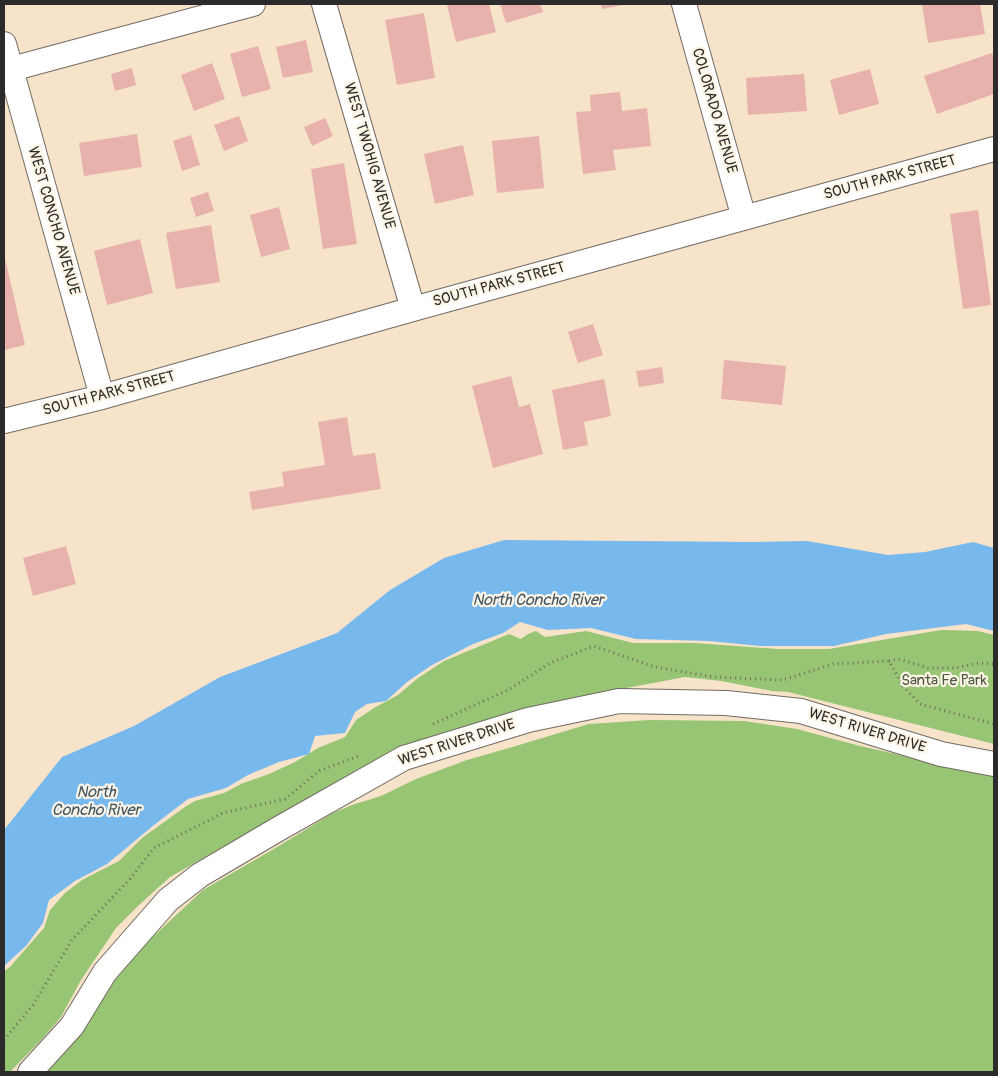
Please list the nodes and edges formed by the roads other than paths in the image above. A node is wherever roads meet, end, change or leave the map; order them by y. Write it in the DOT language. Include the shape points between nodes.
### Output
graph roads {
  1 [pos="253,4"];
  2 [pos="324,4"];
  3 [pos="684,4"];
  4 [pos="4,44"];
  5 [pos="7,70"];
  6 [pos="994,149"];
  7 [pos="744,218"];
  8 [pos="413,309"];
  9 [pos="102,397"];
  10 [pos="4,421"];
  11 [pos="994,764"];
  12 [pos="30,1072"];
  1 -- 5 [label="street"];
  2 -- 8 [label="street, WEST TWOHIG AVENUE"];
  3 -- 7 [label="street, COLORADO AVENUE"];
  4 -- 5 [label="street, WEST CONCHO AVENUE"];
  5 -- 9 [label="street, WEST CONCHO AVENUE"];
  6 -- 7 [label="street, SOUTH PARK STREET"];
  7 -- 8 [label="street, SOUTH PARK STREET"];
  8 -- 9 [label="street, SOUTH PARK STREET"];
  9 -- 10 [label="street, SOUTH PARK STREET"];
  11 -- 12 [label="street, WEST RIVER DRIVE" via="941,754 801,711 726,703 619,701 528,720 404,758 200,876 168,900 105,972 72,1026"];
}
